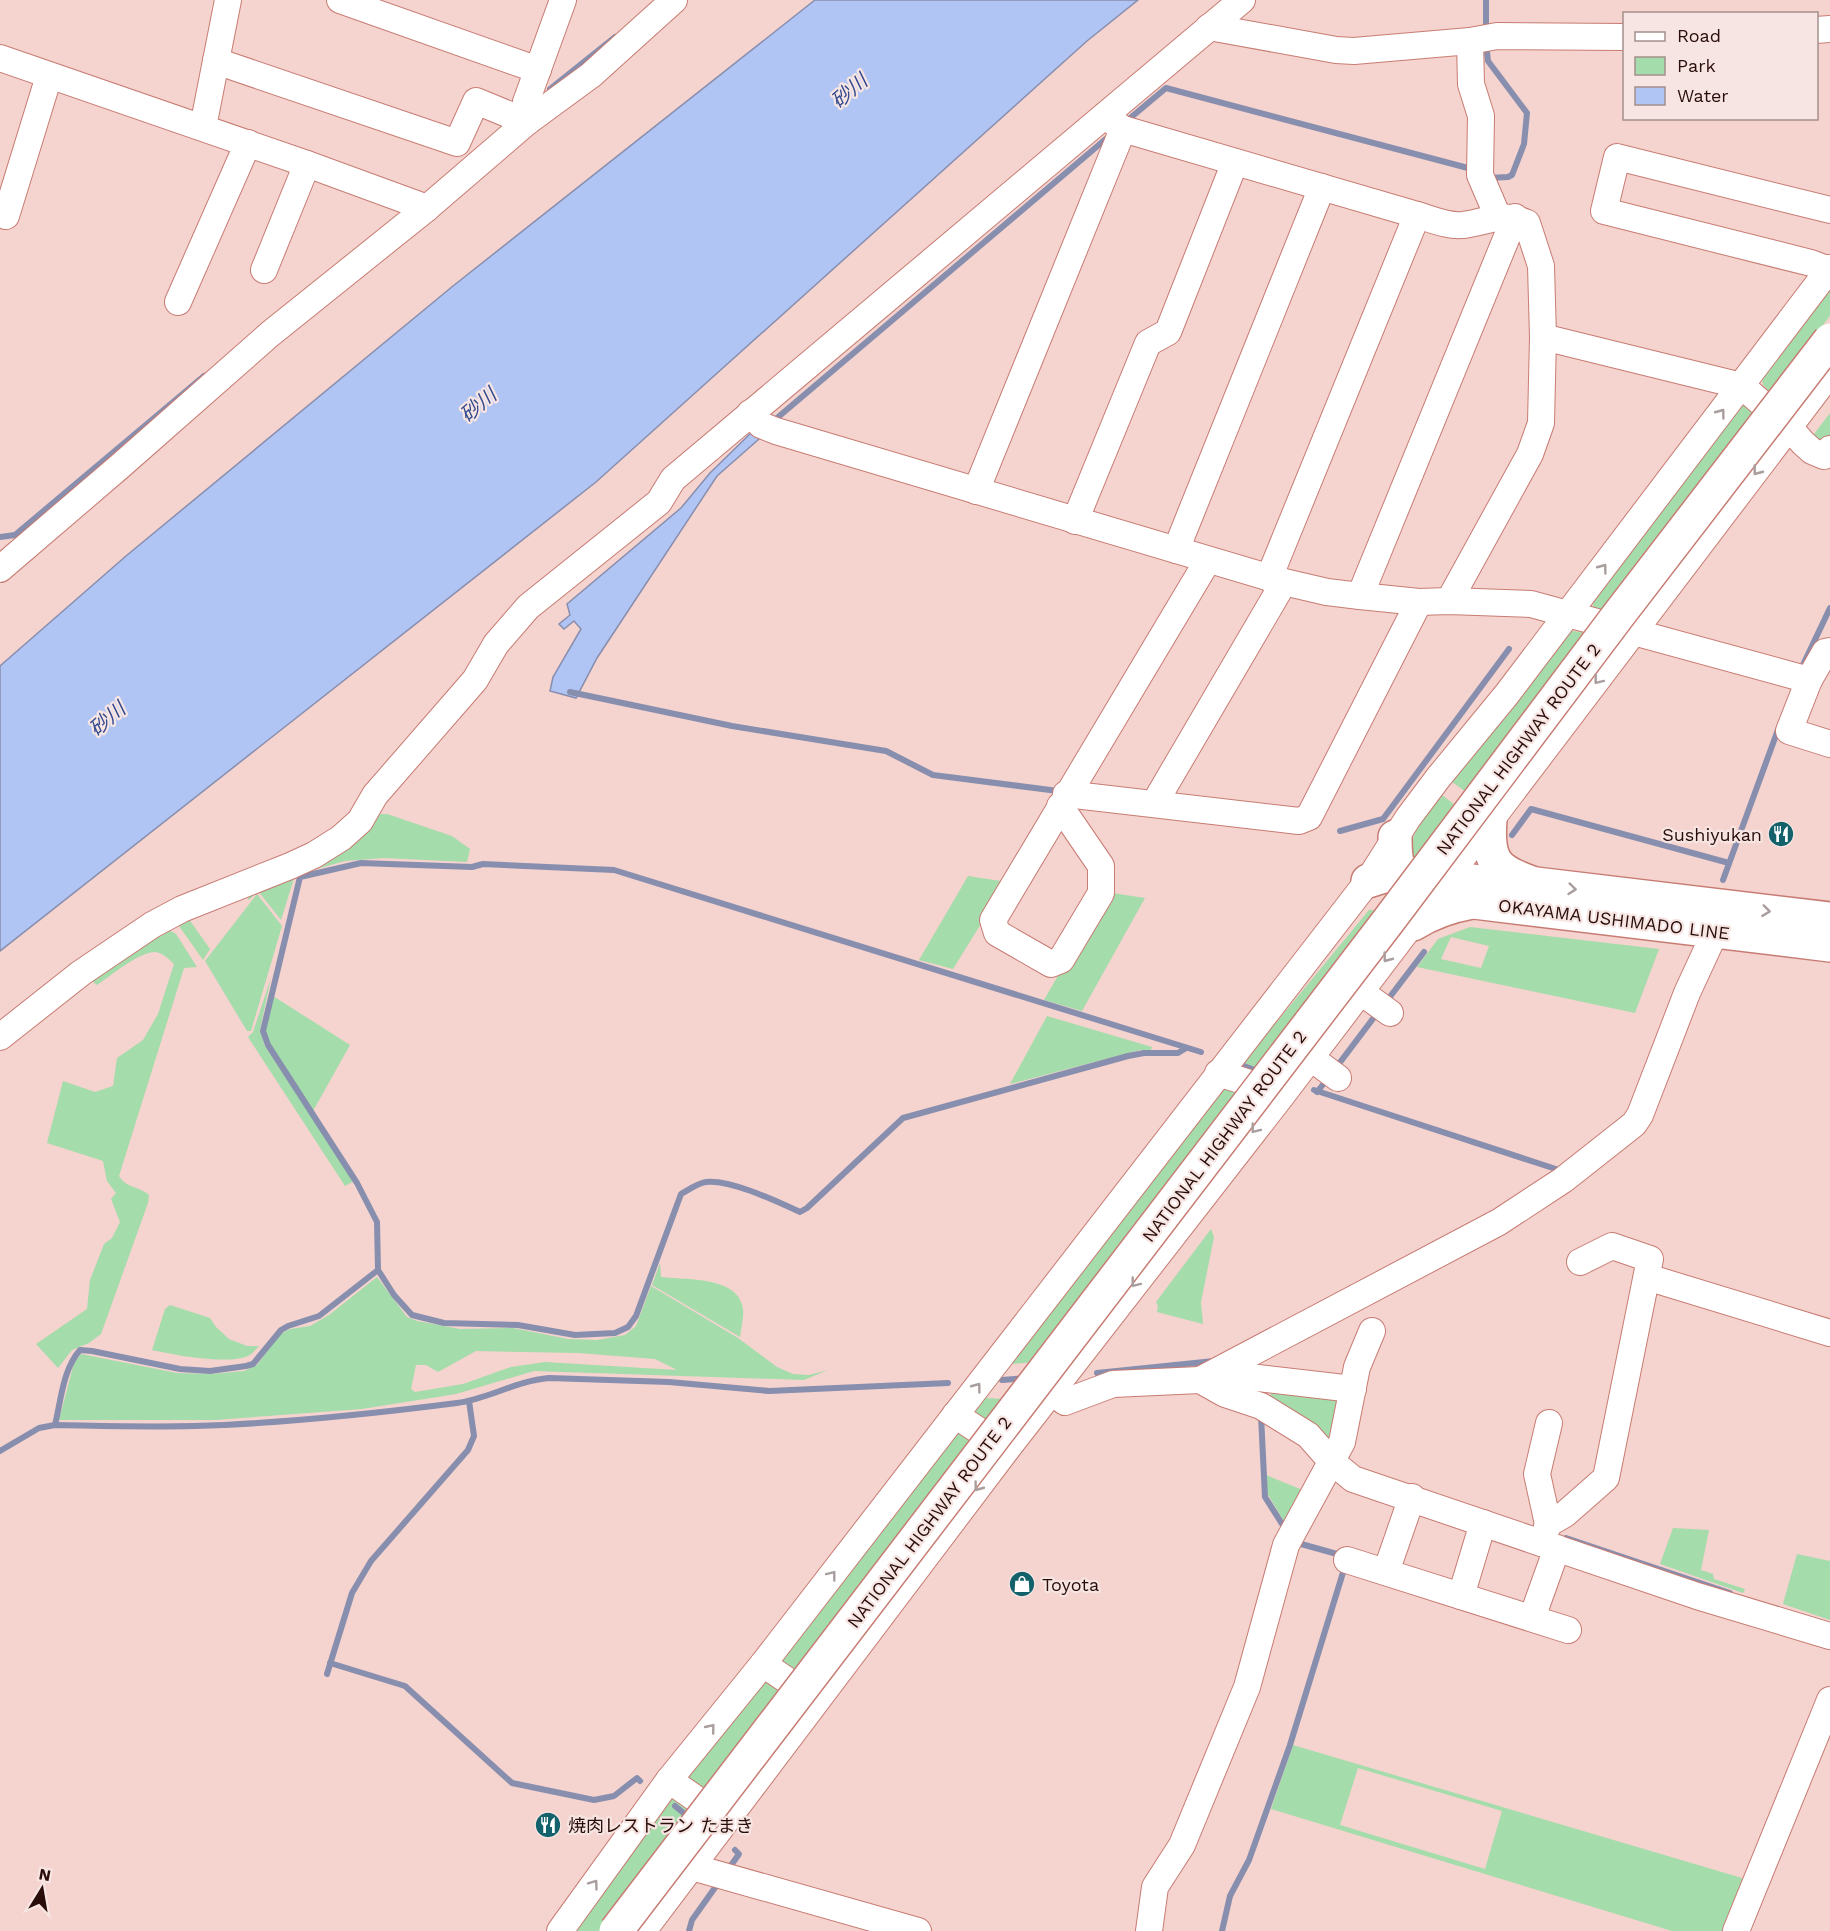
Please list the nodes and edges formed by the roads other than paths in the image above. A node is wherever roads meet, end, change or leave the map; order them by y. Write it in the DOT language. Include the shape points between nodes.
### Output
graph roads {
  1 [pos="228,0"];
  2 [pos="340,0"];
  3 [pos="563,0"];
  4 [pos="1242,0"];
  5 [pos="660,3"];
  6 [pos="1209,27"];
  7 [pos="1623,37"];
  8 [pos="1480,39"];
  9 [pos="0,58"];
  10 [pos="216,61"];
  11 [pos="538,70"];
  12 [pos="49,76"];
  13 [pos="205,121"];
  14 [pos="527,122"];
  15 [pos="1114,122"];
  16 [pos="248,143"];
  17 [pos="1235,162"];
  18 [pos="307,164"];
  19 [pos="1322,187"];
  20 [pos="427,208"];
  21 [pos="1830,210"];
  22 [pos="1417,215"];
  23 [pos="6,216"];
  24 [pos="1506,217"];
  25 [pos="1829,269"];
  26 [pos="264,270"];
  27 [pos="178,302"];
  28 [pos="1543,337"];
  29 [pos="1830,340"];
  30 [pos="1830,373"];
  31 [pos="1742,386"];
  32 [pos="750,413"];
  33 [pos="1790,428"];
  34 [pos="1830,449"];
  35 [pos="976,491"];
  36 [pos="1076,521"];
  37 [pos="1176,550"];
  38 [pos="1208,560"];
  39 [pos="0,569"];
  40 [pos="1277,580"];
  41 [pos="1360,596"];
  42 [pos="1449,601"];
  43 [pos="1419,602"];
  44 [pos="1567,614"];
  45 [pos="1634,634"];
  46 [pos="1828,645"];
  47 [pos="1801,678"];
  48 [pos="1830,744"];
  49 [pos="1063,800"];
  50 [pos="1154,804"];
  51 [pos="1490,819"];
  52 [pos="1395,837"];
  53 [pos="1405,873"];
  54 [pos="1368,881"];
  55 [pos="1442,884"];
  56 [pos="1536,884"];
  57 [pos="1474,902"];
  58 [pos="1708,917"];
  59 [pos="1830,919"];
  60 [pos="1413,924"];
  61 [pos="1830,945"];
  62 [pos="0,1037"];
  63 [pos="1218,1073"];
  64 [pos="1283,1094"];
  65 [pos="1580,1262"];
  66 [pos="1647,1278"];
  67 [pos="1372,1331"];
  68 [pos="1830,1333"];
  69 [pos="1199,1379"];
  70 [pos="1353,1389"];
  71 [pos="1051,1392"];
  72 [pos="956,1415"];
  73 [pos="1550,1423"];
  74 [pos="1007,1449"];
  75 [pos="1331,1461"];
  76 [pos="1412,1497"];
  77 [pos="1484,1523"];
  78 [pos="1548,1535"];
  79 [pos="1347,1560"];
  80 [pos="1386,1572"];
  81 [pos="1461,1596"];
  82 [pos="1532,1618"];
  83 [pos="1568,1630"];
  84 [pos="1830,1636"];
  85 [pos="763,1664"];
  86 [pos="816,1700"];
  87 [pos="1830,1700"];
  88 [pos="669,1780"];
  89 [pos="727,1820"];
  90 [pos="692,1867"];
  91 [pos="560,1931"];
  92 [pos="616,1931"];
  93 [pos="643,1931"];
  94 [pos="918,1931"];
  95 [pos="1149,1931"];
  96 [pos="1736,1931"];
  1 -- 10 [label="street"];
  2 -- 11 [label="street"];
  3 -- 11 [label="street"];
  4 -- 6 [label="street"];
  5 -- 14 [label="street" via="591,75"];
  6 -- 8 [label="street" via="1354,51"];
  6 -- 15 [label="street"];
  7 -- 8 [label="street"];
  8 -- 24 [label="street" via="1471,84 1481,116 1481,177"];
  9 -- 12 [label="street"];
  10 -- 13 [label="street"];
  10 -- 14 [label="street" via="457,143 476,101"];
  11 -- 14 [label="street" via="526,102"];
  12 -- 13 [label="street"];
  12 -- 23 [label="street"];
  13 -- 16 [label="street"];
  14 -- 20 [label="street"];
  15 -- 17 [label="street"];
  15 -- 32 [label="street"];
  15 -- 35 [label="street"];
  16 -- 18 [label="street"];
  16 -- 27 [label="street"];
  17 -- 19 [label="street"];
  17 -- 36 [label="street" via="1168,332 1148,343"];
  18 -- 20 [label="street"];
  18 -- 26 [label="street"];
  19 -- 22 [label="street"];
  19 -- 37 [label="street"];
  20 -- 39 [label="street" via="270,333"];
  21 -- 25 [label="street" via="1617,157 1604,211"];
  22 -- 24 [label="street" via="1462,225"];
  22 -- 40 [label="street"];
  24 -- 28 [label="street" via="1527,223 1541,266"];
  24 -- 41 [label="street"];
  25 -- 31 [label="street"];
  28 -- 31 [label="street"];
  28 -- 42 [label="street" via="1538,435"];
  29 -- 92 [label="main road, NATIONAL HIGHWAY ROUTE 2, bridge"];
  30 -- 33 [label="street"];
  31 -- 33 [label="street"];
  44 -- 31 [label="street, one-way"];
  32 -- 35 [label="street" via="761,425 776,431"];
  32 -- 62 [label="street" via="673,479 659,502 528,607 496,644 475,680 375,795 360,821 341,838 314,855 152,925 81,973"];
  33 -- 34 [label="street" via="1812,451 1824,456"];
  33 -- 45 [label="street, one-way"];
  35 -- 36 [label="street"];
  36 -- 37 [label="street"];
  37 -- 38 [label="street"];
  38 -- 40 [label="street"];
  38 -- 49 [label="street"];
  40 -- 41 [label="street"];
  40 -- 50 [label="street"];
  41 -- 43 [label="street"];
  42 -- 43 [label="street"];
  42 -- 44 [label="street" via="1531,604"];
  43 -- 50 [label="street" via="1309,817 1299,821"];
  44 -- 45 [label="street"];
  44 -- 52 [label="street"];
  45 -- 47 [label="street"];
  45 -- 51 [label="street, one-way"];
  46 -- 47 [label="street"];
  47 -- 48 [label="street" via="1789,731"];
  49 -- 49 [label="street" via="993,920 997,933 1051,964 1061,960 1101,893 1101,866"];
  49 -- 50 [label="street"];
  51 -- 55 [label="street"];
  51 -- 56 [label="main road" via="1490,850 1499,868"];
  52 -- 53 [label="main road" via="1395,854"];
  52 -- 54 [label="street"];
  53 -- 54 [label="main road, OKAYAMA USHIMADO LINE"];
  53 -- 55 [label="main road, OKAYAMA USHIMADO LINE"];
  54 -- 63 [label="street"];
  55 -- 56 [label="main road, OKAYAMA USHIMADO LINE"];
  55 -- 57 [label="main road, OKAYAMA USHIMADO LINE"];
  55 -- 60 [label="street"];
  56 -- 58 [label="main road, OKAYAMA USHIMADO LINE, one-way"];
  57 -- 58 [label="main road, OKAYAMA USHIMADO LINE"];
  57 -- 60 [label="main road" via="1432,913"];
  58 -- 59 [label="main road, OKAYAMA USHIMADO LINE, one-way"];
  58 -- 61 [label="main road, OKAYAMA USHIMADO LINE"];
  58 -- 69 [label="street" via="1687,993 1634,1124 1563,1180 1499,1222"];
  60 -- 64 [label="street, one-way" via="1379,1005 1328,1070"];
  63 -- 64 [label="street"];
  72 -- 63 [label="street, one-way"];
  64 -- 71 [label="street, one-way"];
  65 -- 66 [label="street" via="1612,1246 1650,1259"];
  66 -- 68 [label="street"];
  66 -- 78 [label="street" via="1606,1478 1565,1514"];
  67 -- 70 [label="street" via="1357,1367"];
  69 -- 70 [label="street"];
  69 -- 71 [label="street" via="1113,1384 1065,1402"];
  69 -- 75 [label="street" via="1225,1394 1261,1406 1308,1435"];
  70 -- 75 [label="street" via="1342,1442"];
  71 -- 74 [label="street"];
  72 -- 74 [label="street"];
  85 -- 72 [label="street, one-way"];
  73 -- 78 [label="street" via="1537,1474"];
  74 -- 86 [label="street, one-way"];
  75 -- 76 [label="street" via="1353,1479"];
  75 -- 95 [label="street" via="1286,1545 1247,1687 1182,1845 1155,1887"];
  76 -- 77 [label="street"];
  76 -- 80 [label="street"];
  77 -- 78 [label="street"];
  77 -- 81 [label="street"];
  78 -- 82 [label="street"];
  78 -- 84 [label="street" via="1697,1596"];
  79 -- 80 [label="street"];
  80 -- 81 [label="street"];
  81 -- 82 [label="street"];
  82 -- 83 [label="street"];
  85 -- 86 [label="street"];
  88 -- 85 [label="street, one-way"];
  86 -- 89 [label="street"];
  87 -- 96 [label="street"];
  88 -- 89 [label="street"];
  91 -- 88 [label="street, one-way"];
  89 -- 90 [label="street"];
  90 -- 93 [label="street"];
  90 -- 94 [label="street"];
}
